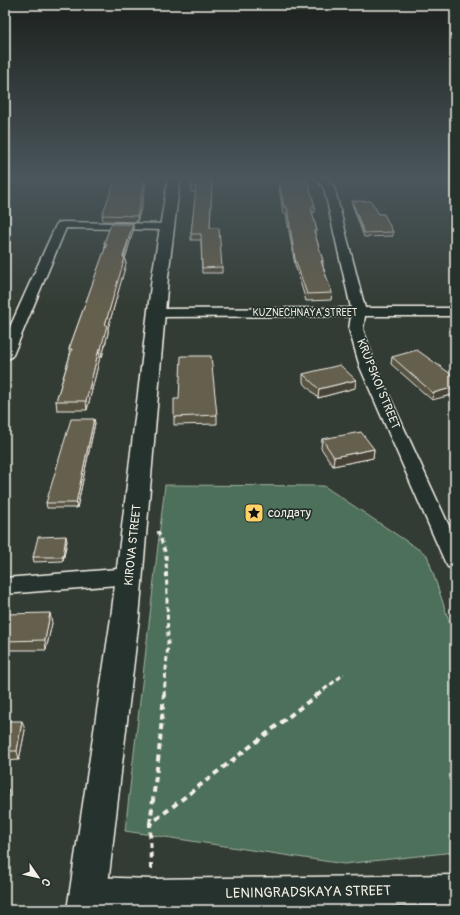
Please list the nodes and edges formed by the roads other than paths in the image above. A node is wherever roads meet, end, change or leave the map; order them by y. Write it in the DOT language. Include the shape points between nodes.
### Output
graph roads {
  1 [pos="167,221"];
  2 [pos="337,221"];
  3 [pos="166,227"];
  4 [pos="455,312"];
  5 [pos="156,313"];
  6 [pos="359,313"];
  7 [pos="5,355"];
  8 [pos="455,562"];
  9 [pos="130,576"];
  10 [pos="5,586"];
  11 [pos="455,890"];
  12 [pos="88,901"];
  1 -- 3 [label="street, KIROVA STREET"];
  2 -- 6 [label="street, KRUPSKOI STREET"];
  3 -- 5 [label="street, KIROVA STREET"];
  3 -- 7 [label="street" via="62,225"];
  4 -- 6 [label="street, KUZNECHNAYA STREET"];
  5 -- 6 [label="street, KUZNECHNAYA STREET"];
  5 -- 9 [label="street, KIROVA STREET"];
  6 -- 8 [label="street, KRUPSKOI STREET" via="356,329 368,368"];
  9 -- 10 [label="street"];
  9 -- 12 [label="street, KIROVA STREET"];
  11 -- 12 [label="street, LENINGRADSKAYA STREET" via="151,894"];
}
